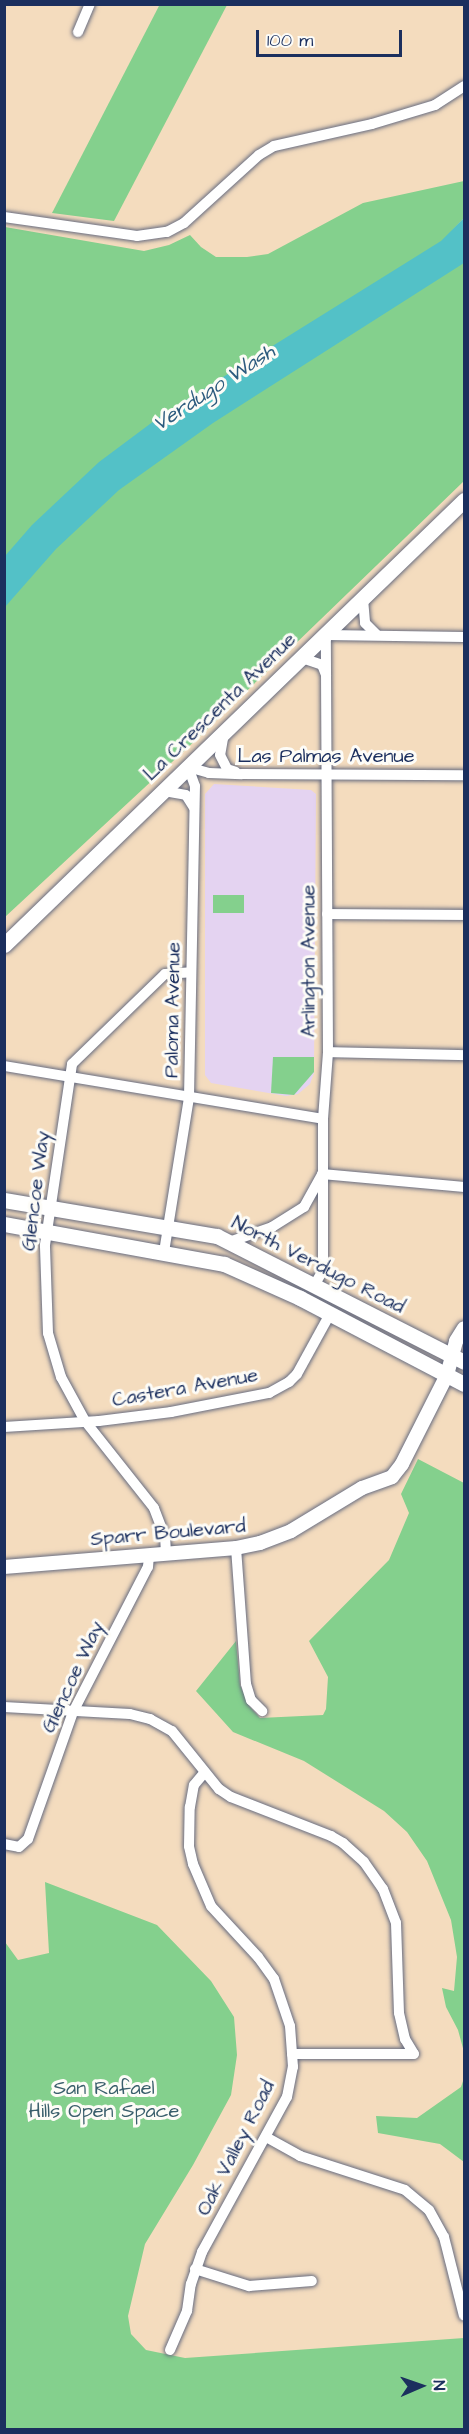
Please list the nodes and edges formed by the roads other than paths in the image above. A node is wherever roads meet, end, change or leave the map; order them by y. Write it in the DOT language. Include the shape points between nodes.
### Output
graph roads {
  1 [pos="90,4"];
  2 [pos="78,32"];
  3 [pos="465,86"];
  4 [pos="4,217"];
  5 [pos="465,500"];
  6 [pos="363,599"];
  7 [pos="326,635"];
  8 [pos="380,635"];
  9 [pos="465,637"];
  10 [pos="302,658"];
  11 [pos="326,675"];
  12 [pos="224,733"];
  13 [pos="188,767"];
  14 [pos="242,774"];
  15 [pos="326,775"];
  16 [pos="465,776"];
  17 [pos="164,791"];
  18 [pos="194,808"];
  19 [pos="327,914"];
  20 [pos="465,915"];
  21 [pos="4,945"];
  22 [pos="191,972"];
  23 [pos="328,1052"];
  24 [pos="465,1055"];
  25 [pos="4,1066"];
  26 [pos="70,1077"];
  27 [pos="189,1097"];
  28 [pos="323,1119"];
  29 [pos="322,1174"];
  30 [pos="465,1187"];
  31 [pos="4,1200"];
  32 [pos="50,1207"];
  33 [pos="4,1224"];
  34 [pos="168,1227"];
  35 [pos="46,1230"];
  36 [pos="229,1242"];
  37 [pos="164,1252"];
  38 [pos="315,1284"];
  39 [pos="330,1314"];
  40 [pos="465,1328"];
  41 [pos="458,1359"];
  42 [pos="447,1375"];
  43 [pos="465,1384"];
  44 [pos="85,1422"];
  45 [pos="4,1427"];
  46 [pos="236,1548"];
  47 [pos="166,1554"];
  48 [pos="149,1555"];
  49 [pos="4,1567"];
  50 [pos="4,1707"];
  51 [pos="262,1711"];
  52 [pos="73,1712"];
  53 [pos="204,1773"];
  54 [pos="4,1844"];
  55 [pos="292,2054"];
  56 [pos="266,2137"];
  57 [pos="195,2270"];
  58 [pos="312,2281"];
  59 [pos="464,2316"];
  60 [pos="170,2350"];
  1 -- 2 [label="street"];
  3 -- 4 [label="street" via="435,105 274,146 184,223 167,231 137,236"];
  5 -- 6 [label="main road, La Crescenta Avenue"];
  6 -- 7 [label="main road, La Crescenta Avenue"];
  6 -- 8 [label="street" via="365,623"];
  7 -- 8 [label="street"];
  7 -- 10 [label="main road, La Crescenta Avenue"];
  7 -- 11 [label="street, Arlington Avenue"];
  8 -- 9 [label="street"];
  10 -- 11 [label="street" via="322,666"];
  10 -- 12 [label="main road, La Crescenta Avenue"];
  11 -- 15 [label="street, Arlington Avenue"];
  12 -- 13 [label="main road, La Crescenta Avenue"];
  12 -- 14 [label="street" via="219,746 223,763 227,769"];
  13 -- 14 [label="street, Las Palmas Avenue" via="209,773"];
  13 -- 17 [label="main road, La Crescenta Avenue"];
  13 -- 18 [label="street, Paloma Avenue" via="195,786"];
  14 -- 15 [label="street, Las Palmas Avenue"];
  15 -- 16 [label="street, Las Palmas Avenue"];
  15 -- 19 [label="street, Arlington Avenue"];
  17 -- 18 [label="street" via="186,795"];
  17 -- 21 [label="main road, La Crescenta Avenue"];
  18 -- 22 [label="street, Paloma Avenue"];
  19 -- 20 [label="street"];
  19 -- 23 [label="street, Arlington Avenue"];
  22 -- 26 [label="street, Glencoe Way" via="171,972 159,979 74,1062"];
  22 -- 27 [label="street, Paloma Avenue"];
  23 -- 24 [label="street"];
  23 -- 28 [label="street, Arlington Avenue"];
  25 -- 26 [label="street"];
  26 -- 27 [label="street"];
  26 -- 32 [label="street, Glencoe Way"];
  27 -- 28 [label="street"];
  27 -- 34 [label="street, Paloma Avenue"];
  28 -- 29 [label="street, Arlington Avenue"];
  29 -- 30 [label="street"];
  29 -- 36 [label="street" via="304,1207 272,1227"];
  29 -- 38 [label="street, Arlington Avenue" via="323,1270"];
  31 -- 32 [label="main road, North Verdugo Road"];
  32 -- 34 [label="main road, North Verdugo Road"];
  32 -- 35 [label="street, Glencoe Way"];
  33 -- 35 [label="main road, North Verdugo Road"];
  34 -- 36 [label="main road, North Verdugo Road"];
  34 -- 37 [label="street, Paloma Avenue"];
  35 -- 37 [label="main road, North Verdugo Road"];
  35 -- 44 [label="street, Glencoe Way" via="48,1334 61,1377"];
  36 -- 38 [label="main road, North Verdugo Road"];
  37 -- 39 [label="main road, North Verdugo Road" via="248,1272"];
  38 -- 41 [label="main road, North Verdugo Road"];
  39 -- 42 [label="main road, North Verdugo Road"];
  39 -- 44 [label="street, Castera Avenue" via="297,1374 268,1393 171,1412"];
  40 -- 41 [label="street" via="459,1334"];
  41 -- 42 [label="street"];
  42 -- 43 [label="main road, North Verdugo Road"];
  42 -- 46 [label="street, Sparr Boulevard" via="391,1478 362,1488 291,1531"];
  44 -- 45 [label="street, Castera Avenue"];
  44 -- 47 [label="street, Glencoe Way" via="154,1508 165,1537"];
  46 -- 47 [label="street, Sparr Boulevard"];
  46 -- 51 [label="street" via="246,1684 251,1700"];
  47 -- 48 [label="street, Sparr Boulevard"];
  48 -- 49 [label="street, Sparr Boulevard"];
  48 -- 52 [label="street, Glencoe Way" via="148,1567"];
  50 -- 52 [label="street"];
  52 -- 53 [label="street" via="130,1714 150,1719 172,1731"];
  52 -- 54 [label="street, Glencoe Way" via="28,1839 19,1847"];
  53 -- 55 [label="street, Oak Valley Road" via="194,1785 190,1807 189,1846 195,1873 211,1906 274,1979 290,2026"];
  53 -- 55 [label="street" via="231,1797 331,1836 364,1863 383,1889 396,1923 399,2013 405,2039 414,2054"];
  55 -- 56 [label="street, Oak Valley Road" via="287,2097"];
  56 -- 57 [label="street, Oak Valley Road"];
  56 -- 59 [label="street" via="300,2156 405,2190 429,2210 444,2237"];
  57 -- 58 [label="street" via="249,2286"];
  57 -- 60 [label="street, Oak Valley Road" via="187,2311"];
}
